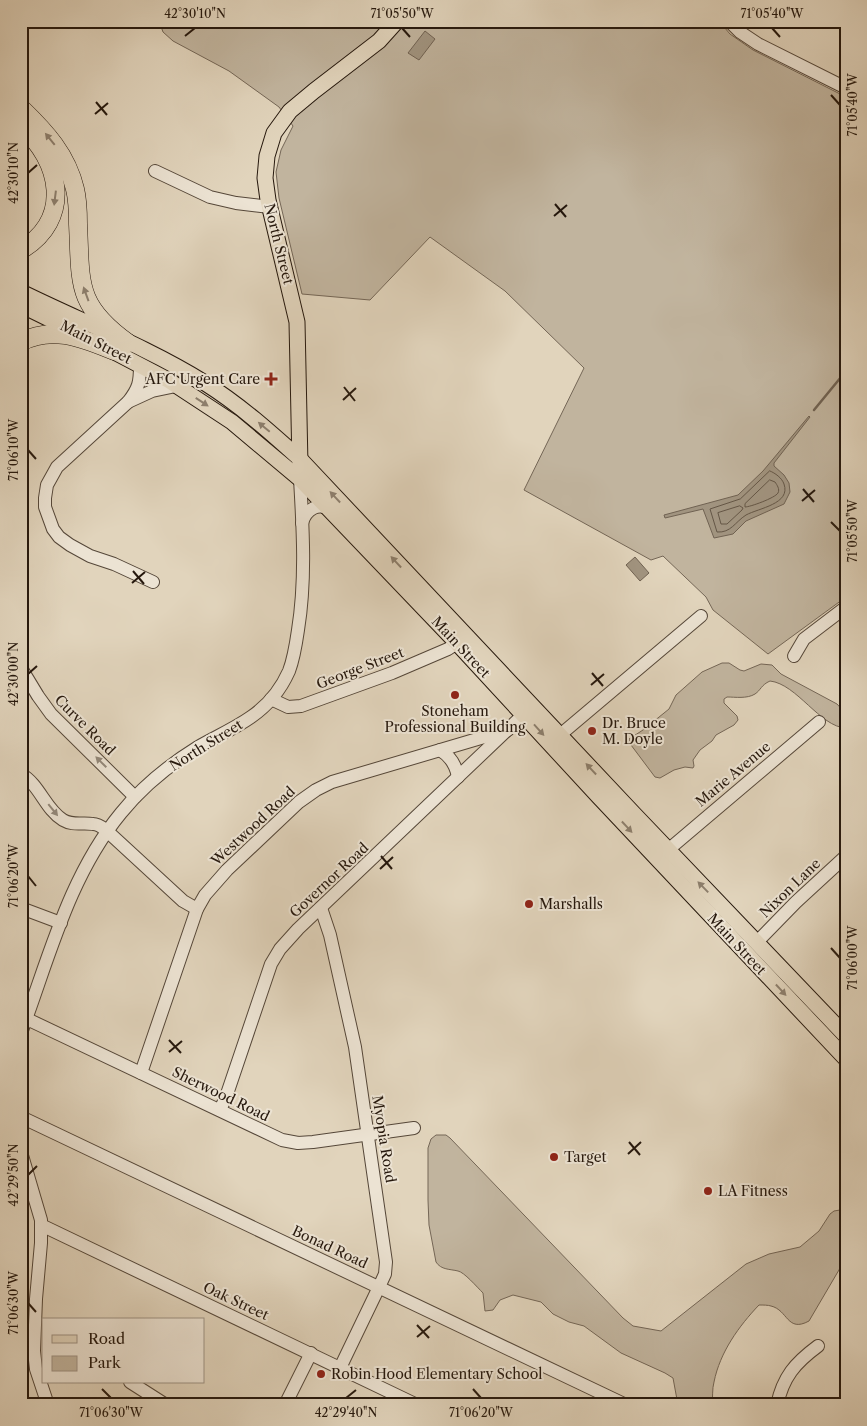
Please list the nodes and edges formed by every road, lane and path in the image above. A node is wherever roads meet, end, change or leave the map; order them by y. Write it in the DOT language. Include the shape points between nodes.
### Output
graph roads {
  1 [pos="397,21"];
  2 [pos="729,21"];
  3 [pos="846,88"];
  4 [pos="21,108"];
  5 [pos="21,126"];
  6 [pos="155,172"];
  7 [pos="270,207"];
  8 [pos="21,250"];
  9 [pos="21,292"];
  10 [pos="21,305"];
  11 [pos="21,342"];
  12 [pos="121,347"];
  13 [pos="140,365"];
  14 [pos="176,386"];
  15 [pos="128,402"];
  16 [pos="300,459"];
  17 [pos="300,479"];
  18 [pos="334,514"];
  19 [pos="302,523"];
  20 [pos="153,582"];
  21 [pos="846,607"];
  22 [pos="701,616"];
  23 [pos="457,643"];
  24 [pos="794,656"];
  25 [pos="21,668"];
  26 [pos="271,699"];
  27 [pos="524,714"];
  28 [pos="819,722"];
  29 [pos="508,730"];
  30 [pos="560,735"];
  31 [pos="440,750"];
  32 [pos="21,774"];
  33 [pos="458,777"];
  34 [pos="135,797"];
  35 [pos="107,831"];
  36 [pos="668,850"];
  37 [pos="846,856"];
  38 [pos="21,908"];
  39 [pos="321,908"];
  40 [pos="197,910"];
  41 [pos="60,924"];
  42 [pos="757,942"];
  43 [pos="26,1019"];
  44 [pos="840,1020"];
  45 [pos="21,1033"];
  46 [pos="846,1036"];
  47 [pos="846,1059"];
  48 [pos="141,1072"];
  49 [pos="220,1110"];
  50 [pos="21,1117"];
  51 [pos="414,1128"];
  52 [pos="368,1135"];
  53 [pos="21,1152"];
  54 [pos="41,1225"];
  55 [pos="379,1287"];
  56 [pos="39,1337"];
  57 [pos="818,1346"];
  58 [pos="310,1353"];
  59 [pos="340,1368"];
  60 [pos="133,1384"];
  61 [pos="621,1404"];
  62 [pos="48,1405"];
  63 [pos="166,1405"];
  64 [pos="285,1405"];
  65 [pos="417,1405"];
  66 [pos="777,1405"];
  1 -- 7 [label="main road, North Street" via="379,42 314,91 282,120 271,140 265,165"];
  2 -- 3 [label="street" via="758,44"];
  12 -- 4 [label="highway, one-way" via="92,309 82,284 77,204 69,169 53,142"];
  5 -- 8 [label="highway, one-way" via="47,157 54,173 56,192 45,228"];
  6 -- 7 [label="street" via="210,197"];
  7 -- 16 [label="main road, North Street" via="297,322"];
  9 -- 12 [label="main road, Main Street"];
  10 -- 12 [label="main road, Main Street"];
  11 -- 12 [label="highway" via="62,334"];
  12 -- 13 [label="main road, Main Street"];
  16 -- 12 [label="main road, Main Street, one-way" via="237,405 185,372"];
  13 -- 14 [label="main road, Main Street"];
  13 -- 15 [label="street" via="139,386"];
  14 -- 15 [label="street" via="152,391"];
  14 -- 17 [label="main road, Main Street, one-way" via="232,422"];
  15 -- 20 [label="street" via="57,467 47,485 45,507 53,529 66,542 90,556"];
  16 -- 17 [label="main road, North Street"];
  30 -- 16 [label="main road, Main Street, one-way"];
  17 -- 18 [label="main road, Main Street"];
  17 -- 19 [label="street, North Street"];
  18 -- 19 [label="street" via="323,506 316,507"];
  18 -- 23 [label="main road, Main Street"];
  19 -- 26 [label="street, North Street" via="302,594 297,641 289,671"];
  21 -- 24 [label="street" via="804,639"];
  22 -- 30 [label="street"];
  23 -- 26 [label="street, George Street" via="392,673 301,706 288,707"];
  23 -- 27 [label="main road, Main Street"];
  34 -- 25 [label="street, Curve Road, one-way" via="55,719"];
  26 -- 34 [label="street, North Street" via="250,718 176,762"];
  27 -- 29 [label="street, Governor Road"];
  27 -- 47 [label="main road, Main Street, one-way"];
  28 -- 36 [label="street, Marie Avenue"];
  29 -- 31 [label="street, Westwood Road"];
  29 -- 33 [label="street, Governor Road"];
  36 -- 30 [label="main road, Main Street, one-way"];
  31 -- 33 [label="street" via="454,764"];
  31 -- 40 [label="street, Westwood Road" via="332,782 308,795 217,880"];
  32 -- 35 [label="street, one-way" via="35,785 62,819 76,824 94,824"];
  33 -- 39 [label="street, Governor Road"];
  34 -- 35 [label="street, North Street"];
  35 -- 40 [label="street" via="167,888"];
  35 -- 41 [label="street, North Street" via="84,869"];
  42 -- 36 [label="main road, Main Street, one-way"];
  37 -- 42 [label="street, Nixon Lane"];
  38 -- 41 [label="street"];
  39 -- 49 [label="street, Governor Road" via="287,940 274,958"];
  39 -- 52 [label="street, Myopia Road" via="350,1021"];
  40 -- 48 [label="street, Westwood Road"];
  41 -- 43 [label="street, North Street"];
  42 -- 44 [label="main road, Main Street"];
  43 -- 45 [label="street, North Street"];
  43 -- 48 [label="street, Sherwood Road"];
  44 -- 46 [label="main road, Main Street"];
  48 -- 49 [label="street, Sherwood Road"];
  49 -- 52 [label="street, Sherwood Road" via="274,1137 290,1141 313,1142"];
  50 -- 55 [label="street, Bonad Road"];
  51 -- 52 [label="street, Sherwood Road"];
  52 -- 55 [label="street, Myopia Road" via="386,1255"];
  53 -- 54 [label="street"];
  54 -- 56 [label="street"];
  54 -- 58 [label="street, Oak Street"];
  55 -- 59 [label="street, Myopia Road"];
  55 -- 61 [label="street, Bonad Road"];
  56 -- 62 [label="street" via="36,1369"];
  57 -- 66 [label="street" via="790,1371"];
  58 -- 59 [label="street, Oak Street"];
  58 -- 64 [label="street"];
  59 -- 65 [label="street, Oak Street"];
  60 -- 63 [label="street"];
}
